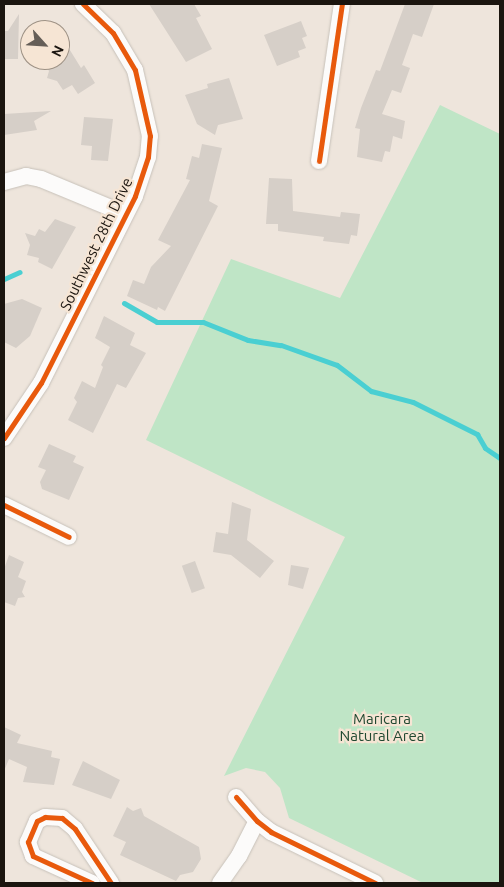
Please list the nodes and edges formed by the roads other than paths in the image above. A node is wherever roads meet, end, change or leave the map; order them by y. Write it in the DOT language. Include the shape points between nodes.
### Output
graph roads {
  1 [pos="83,4"];
  2 [pos="342,4"];
  3 [pos="319,161"];
  4 [pos="4,182"];
  5 [pos="125,214"];
  6 [pos="4,438"];
  7 [pos="4,505"];
  8 [pos="69,537"];
  9 [pos="236,797"];
  10 [pos="256,821"];
  11 [pos="92,883"];
  12 [pos="111,883"];
  13 [pos="220,883"];
  14 [pos="374,883"];
  1 -- 5 [label="street, Southwest 28th Drive" via="99,17 125,51 141,90 150,136 148,157 143,177"];
  2 -- 3 [label="street"];
  4 -- 5 [label="street" via="26,176 41,179"];
  5 -- 6 [label="street, Southwest 28th Drive" via="41,383"];
  7 -- 8 [label="street"];
  9 -- 10 [label="street"];
  10 -- 13 [label="street" via="239,856"];
  10 -- 14 [label="street" via="271,832"];
  11 -- 12 [label="street" via="33,856 29,833 38,821 45,817 62,818 75,829"];
}
